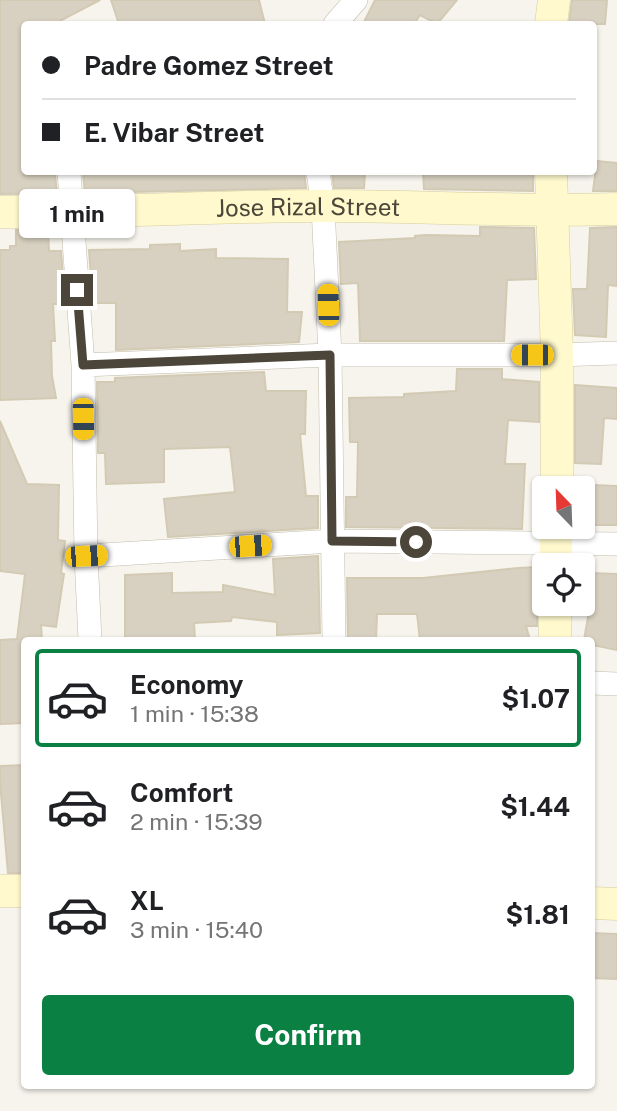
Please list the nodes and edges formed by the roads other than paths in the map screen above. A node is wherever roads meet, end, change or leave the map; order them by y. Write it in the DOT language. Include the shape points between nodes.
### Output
graph roads {
  1 [pos="356,0"];
  2 [pos="554,0"];
  3 [pos="338,21"];
  4 [pos="551,21"];
  5 [pos="69,175"];
  6 [pos="318,175"];
  7 [pos="551,175"];
  8 [pos="323,206"];
  9 [pos="617,209"];
  10 [pos="552,211"];
  11 [pos="0,212"];
  12 [pos="73,212"];
  13 [pos="617,353"];
  14 [pos="330,355"];
  15 [pos="557,355"];
  16 [pos="83,365"];
  17 [pos="556,476"];
  18 [pos="332,541"];
  19 [pos="617,544"];
  20 [pos="556,545"];
  21 [pos="86,556"];
  22 [pos="555,616"];
  23 [pos="90,637"];
  24 [pos="334,637"];
  25 [pos="555,637"];
  26 [pos="595,683"];
  27 [pos="617,684"];
  28 [pos="0,891"];
  29 [pos="21,891"];
  30 [pos="595,903"];
  31 [pos="617,904"];
  1 -- 3 [label="street"];
  2 -- 4 [label="street"];
  5 -- 12 [label="street"];
  6 -- 8 [label="street"];
  7 -- 10 [label="street"];
  8 -- 10 [label="street, Jose Rizal Street"];
  8 -- 12 [label="street, Jose Rizal Street"];
  8 -- 14 [label="street"];
  9 -- 10 [label="street, Jose Rizal Street"];
  10 -- 15 [label="street"];
  11 -- 12 [label="street, Jose Rizal Street"];
  12 -- 16 [label="street"];
  13 -- 15 [label="street"];
  14 -- 15 [label="street"];
  14 -- 16 [label="street"];
  14 -- 18 [label="street"];
  15 -- 17 [label="street"];
  16 -- 21 [label="street"];
  18 -- 20 [label="street"];
  18 -- 21 [label="street"];
  18 -- 24 [label="street"];
  19 -- 20 [label="street"];
  21 -- 23 [label="street"];
  22 -- 25 [label="street"];
  26 -- 27 [label="street"];
  28 -- 29 [label="street"];
  30 -- 31 [label="street"];
}
